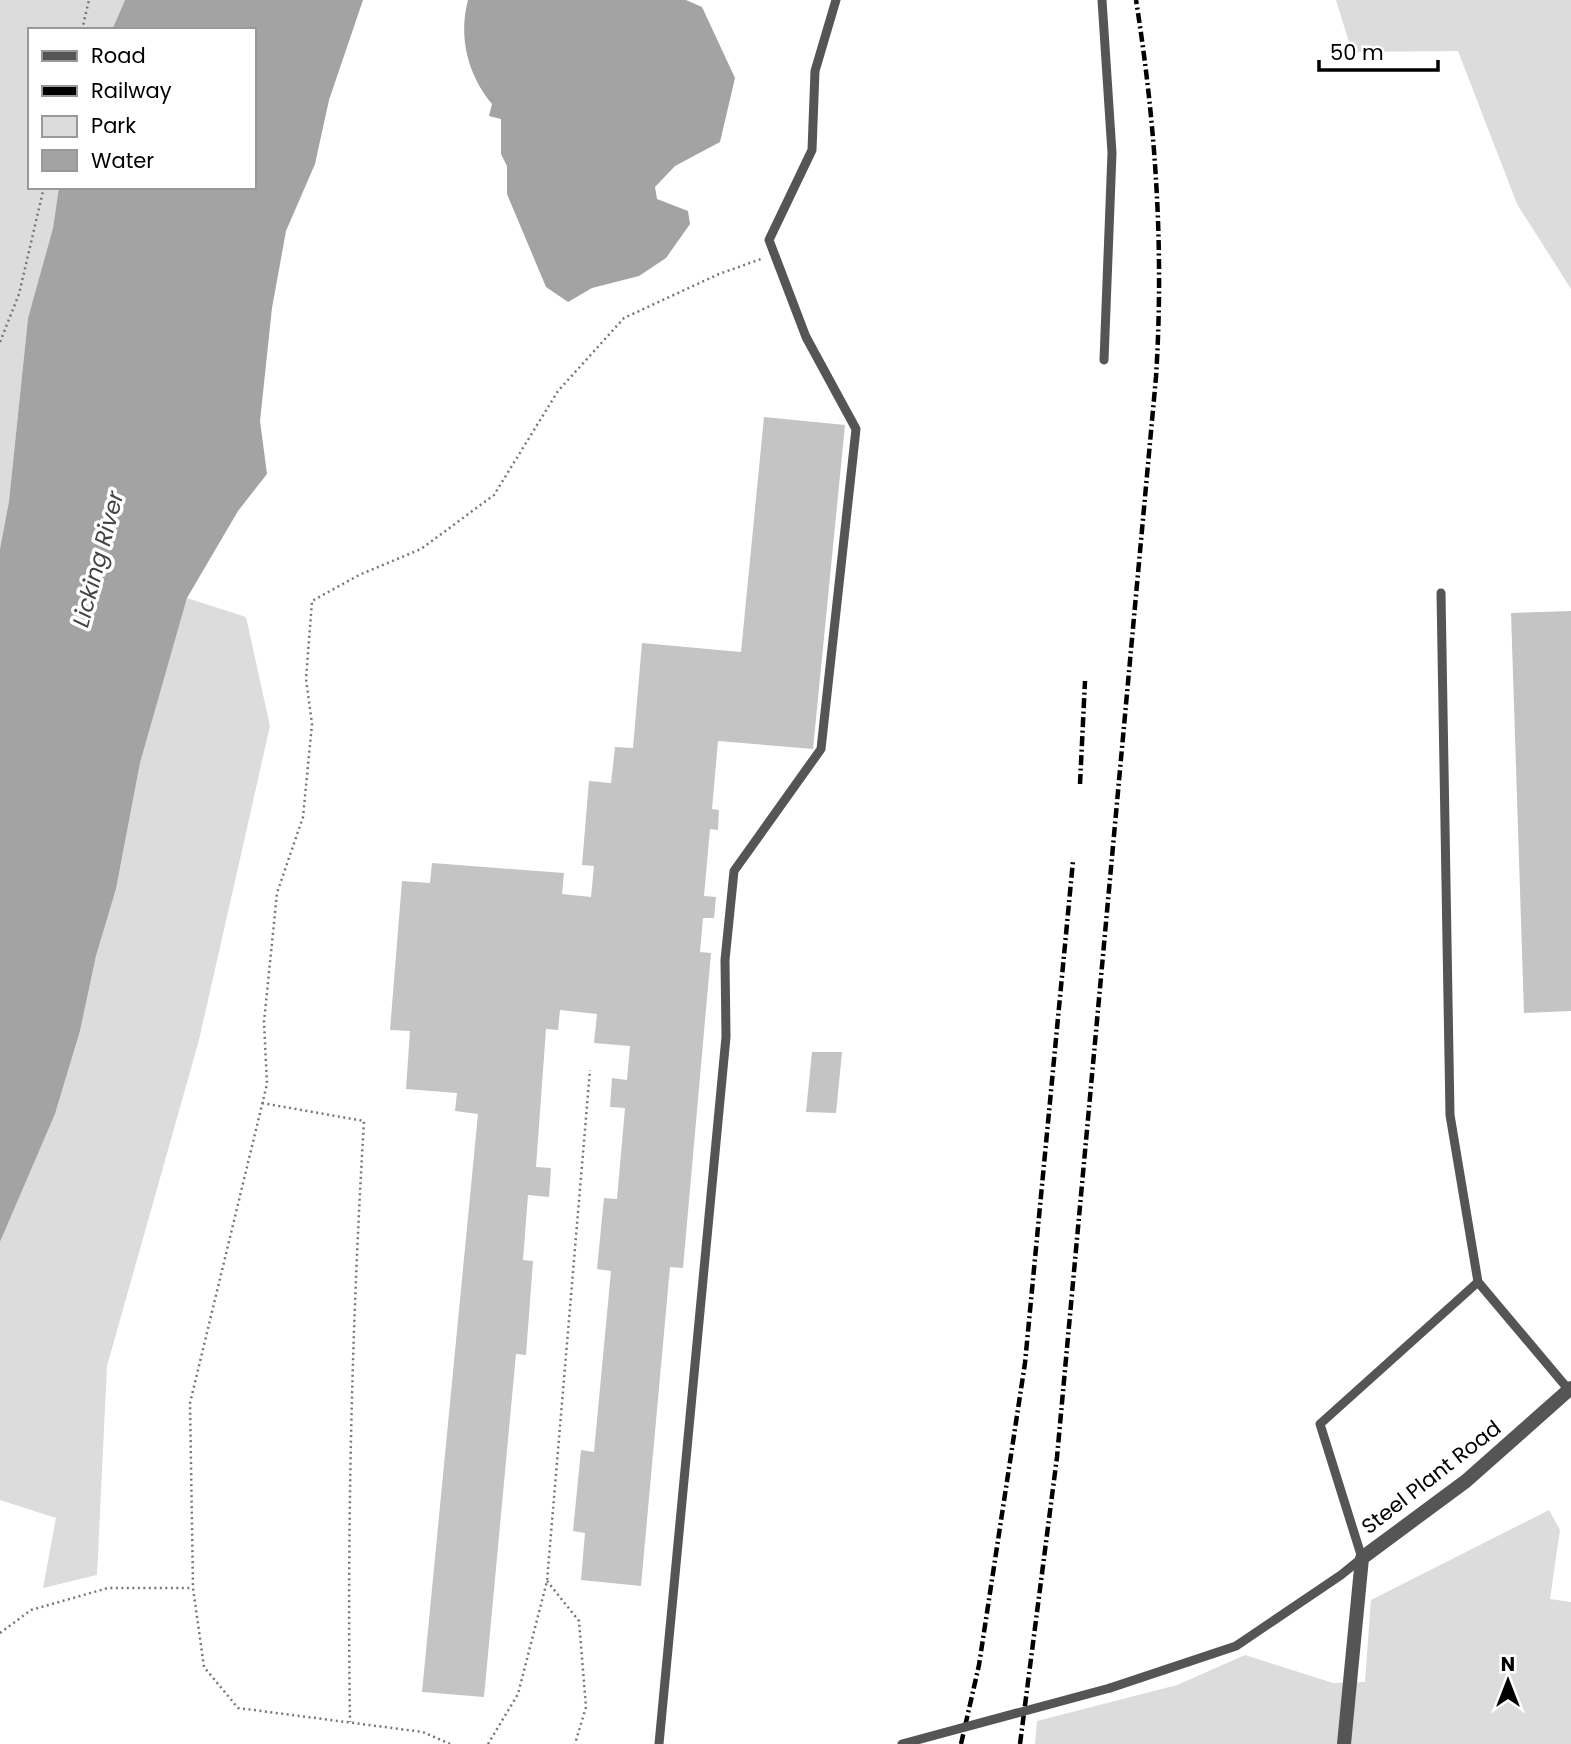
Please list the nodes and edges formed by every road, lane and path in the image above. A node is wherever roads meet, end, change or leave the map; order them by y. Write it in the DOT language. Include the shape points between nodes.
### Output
graph roads {
  1 [pos="89,0"];
  2 [pos="836,0"];
  3 [pos="1102,0"];
  4 [pos="82,28"];
  5 [pos="44,189"];
  6 [pos="775,254"];
  7 [pos="0,342"];
  8 [pos="1104,360"];
  9 [pos="1441,593"];
  10 [pos="590,1070"];
  11 [pos="262,1103"];
  12 [pos="1478,1282"];
  13 [pos="1570,1389"];
  14 [pos="1362,1558"];
  15 [pos="547,1581"];
  16 [pos="193,1588"];
  17 [pos="0,1633"];
  18 [pos="350,1722"];
  19 [pos="450,1744"];
  20 [pos="488,1744"];
  21 [pos="575,1744"];
  22 [pos="659,1744"];
  23 [pos="902,1744"];
  24 [pos="1344,1744"];
  1 -- 4 [label="path"];
  2 -- 6 [label="lane" via="815,71 812,150 769,240"];
  3 -- 8 [label="lane" via="1112,153"];
  5 -- 7 [label="path" via="19,294"];
  6 -- 11 [label="path" via="624,318 558,391 494,495 421,549 312,601 306,679 312,724 303,817 277,893 264,1021 267,1084"];
  6 -- 22 [label="lane" via="806,337 856,429 821,749 734,871 725,960 724,1064"];
  9 -- 12 [label="lane" via="1450,1115"];
  10 -- 15 [label="path"];
  11 -- 16 [label="path" via="190,1403"];
  11 -- 18 [label="path" via="365,1121 348,1569"];
  12 -- 13 [label="lane"];
  12 -- 14 [label="lane" via="1320,1424"];
  13 -- 14 [label="street, Steel Plant Road" via="1466,1481"];
  14 -- 23 [label="lane, bridge" via="1236,1646 1110,1688"];
  14 -- 24 [label="street, Steel Plant Road"];
  15 -- 20 [label="path" via="518,1694"];
  15 -- 21 [label="path" via="579,1621 586,1707"];
  16 -- 17 [label="path" via="108,1588 30,1610"];
  16 -- 18 [label="path" via="204,1667 238,1708"];
  18 -- 19 [label="path" via="423,1732"];
}
